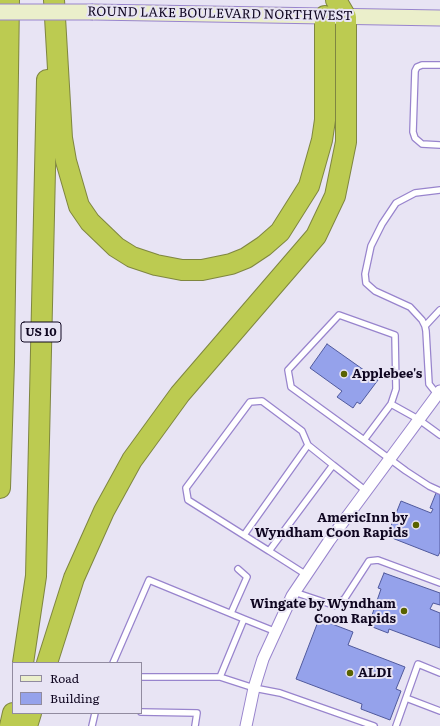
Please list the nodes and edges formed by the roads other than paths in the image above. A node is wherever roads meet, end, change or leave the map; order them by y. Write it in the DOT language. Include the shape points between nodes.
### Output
graph roads {
  1 [pos="3,0"];
  2 [pos="9,0"];
  3 [pos="49,0"];
  4 [pos="54,0"];
  5 [pos="330,8"];
  6 [pos="0,12"];
  7 [pos="346,17"];
  8 [pos="440,18"];
  9 [pos="8,59"];
  10 [pos="440,65"];
  11 [pos="440,145"];
  12 [pos="440,190"];
  13 [pos="440,310"];
  14 [pos="425,326"];
  15 [pos="438,393"];
  16 [pos="391,404"];
  17 [pos="418,419"];
  18 [pos="440,435"];
  19 [pos="364,440"];
  20 [pos="308,445"];
  21 [pos="390,458"];
  22 [pos="333,465"];
  23 [pos="0,488"];
  24 [pos="366,490"];
  25 [pos="440,491"];
  26 [pos="244,535"];
  27 [pos="269,551"];
  28 [pos="238,569"];
  29 [pos="305,574"];
  30 [pos="440,583"];
  31 [pos="294,592"];
  32 [pos="231,614"];
  33 [pos="244,619"];
  34 [pos="274,631"];
  35 [pos="23,662"];
  36 [pos="47,662"];
  37 [pos="113,662"];
  38 [pos="440,673"];
  39 [pos="142,677"];
  40 [pos="220,677"];
  41 [pos="254,688"];
  42 [pos="406,698"];
  43 [pos="440,711"];
  44 [pos="142,712"];
  45 [pos="13,714"];
  46 [pos="31,714"];
  47 [pos="95,714"];
  48 [pos="10,726"];
  49 [pos="27,726"];
  50 [pos="92,726"];
  51 [pos="195,726"];
  52 [pos="246,726"];
  53 [pos="374,726"];
  54 [pos="396,726"];
  1 -- 9 [label="highway"];
  2 -- 9 [label="highway, US 10"];
  3 -- 35 [label="highway, US 10" via="36,576"];
  4 -- 5 [label="highway" via="62,138 79,206 90,222 116,247 132,257 182,270 218,268 246,258 280,232 309,186 322,140"];
  5 -- 6 [label="main road, ROUND LAKE BOULEVARD NORTHWEST, bridge"];
  5 -- 7 [label="highway"];
  7 -- 8 [label="main road, ROUND LAKE BOULEVARD NORTHWEST"];
  7 -- 36 [label="highway" via="346,142 336,196 316,236 180,394 132,460 104,511 74,578"];
  9 -- 23 [label="highway, US 10"];
  10 -- 11 [label="lane" via="422,65 415,71 413,132 422,144"];
  12 -- 14 [label="lane" via="415,193 396,203 371,246 365,274 366,283 375,291 410,307"];
  13 -- 14 [label="lane"];
  14 -- 15 [label="lane" via="429,384"];
  15 -- 17 [label="street"];
  16 -- 17 [label="lane"];
  16 -- 19 [label="lane"];
  16 -- 19 [label="lane" via="396,389 396,335 339,315 288,370 291,387"];
  17 -- 18 [label="lane"];
  17 -- 21 [label="street"];
  19 -- 21 [label="lane"];
  20 -- 22 [label="lane"];
  20 -- 26 [label="lane"];
  20 -- 26 [label="lane" via="302,431 262,401 250,402 186,488 188,500"];
  21 -- 24 [label="street"];
  21 -- 25 [label="lane"];
  22 -- 24 [label="lane"];
  22 -- 27 [label="lane"];
  24 -- 29 [label="street"];
  26 -- 27 [label="lane"];
  27 -- 29 [label="lane"];
  28 -- 32 [label="lane" via="247,577"];
  29 -- 31 [label="street"];
  30 -- 31 [label="lane" via="378,560 369,561 345,598 336,606"];
  31 -- 34 [label="street"];
  32 -- 33 [label="lane"];
  32 -- 37 [label="lane" via="149,580"];
  33 -- 34 [label="lane"];
  33 -- 40 [label="lane"];
  34 -- 41 [label="street"];
  38 -- 42 [label="lane" via="418,664"];
  39 -- 40 [label="lane"];
  40 -- 41 [label="lane"];
  41 -- 52 [label="street"];
  41 -- 53 [label="lane" via="280,693"];
  42 -- 43 [label="lane"];
  42 -- 54 [label="lane"];
  44 -- 51 [label="lane" via="198,713"];
  45 -- 48 [label="highway"];
  46 -- 49 [label="highway"];
  47 -- 50 [label="lane"];
}
